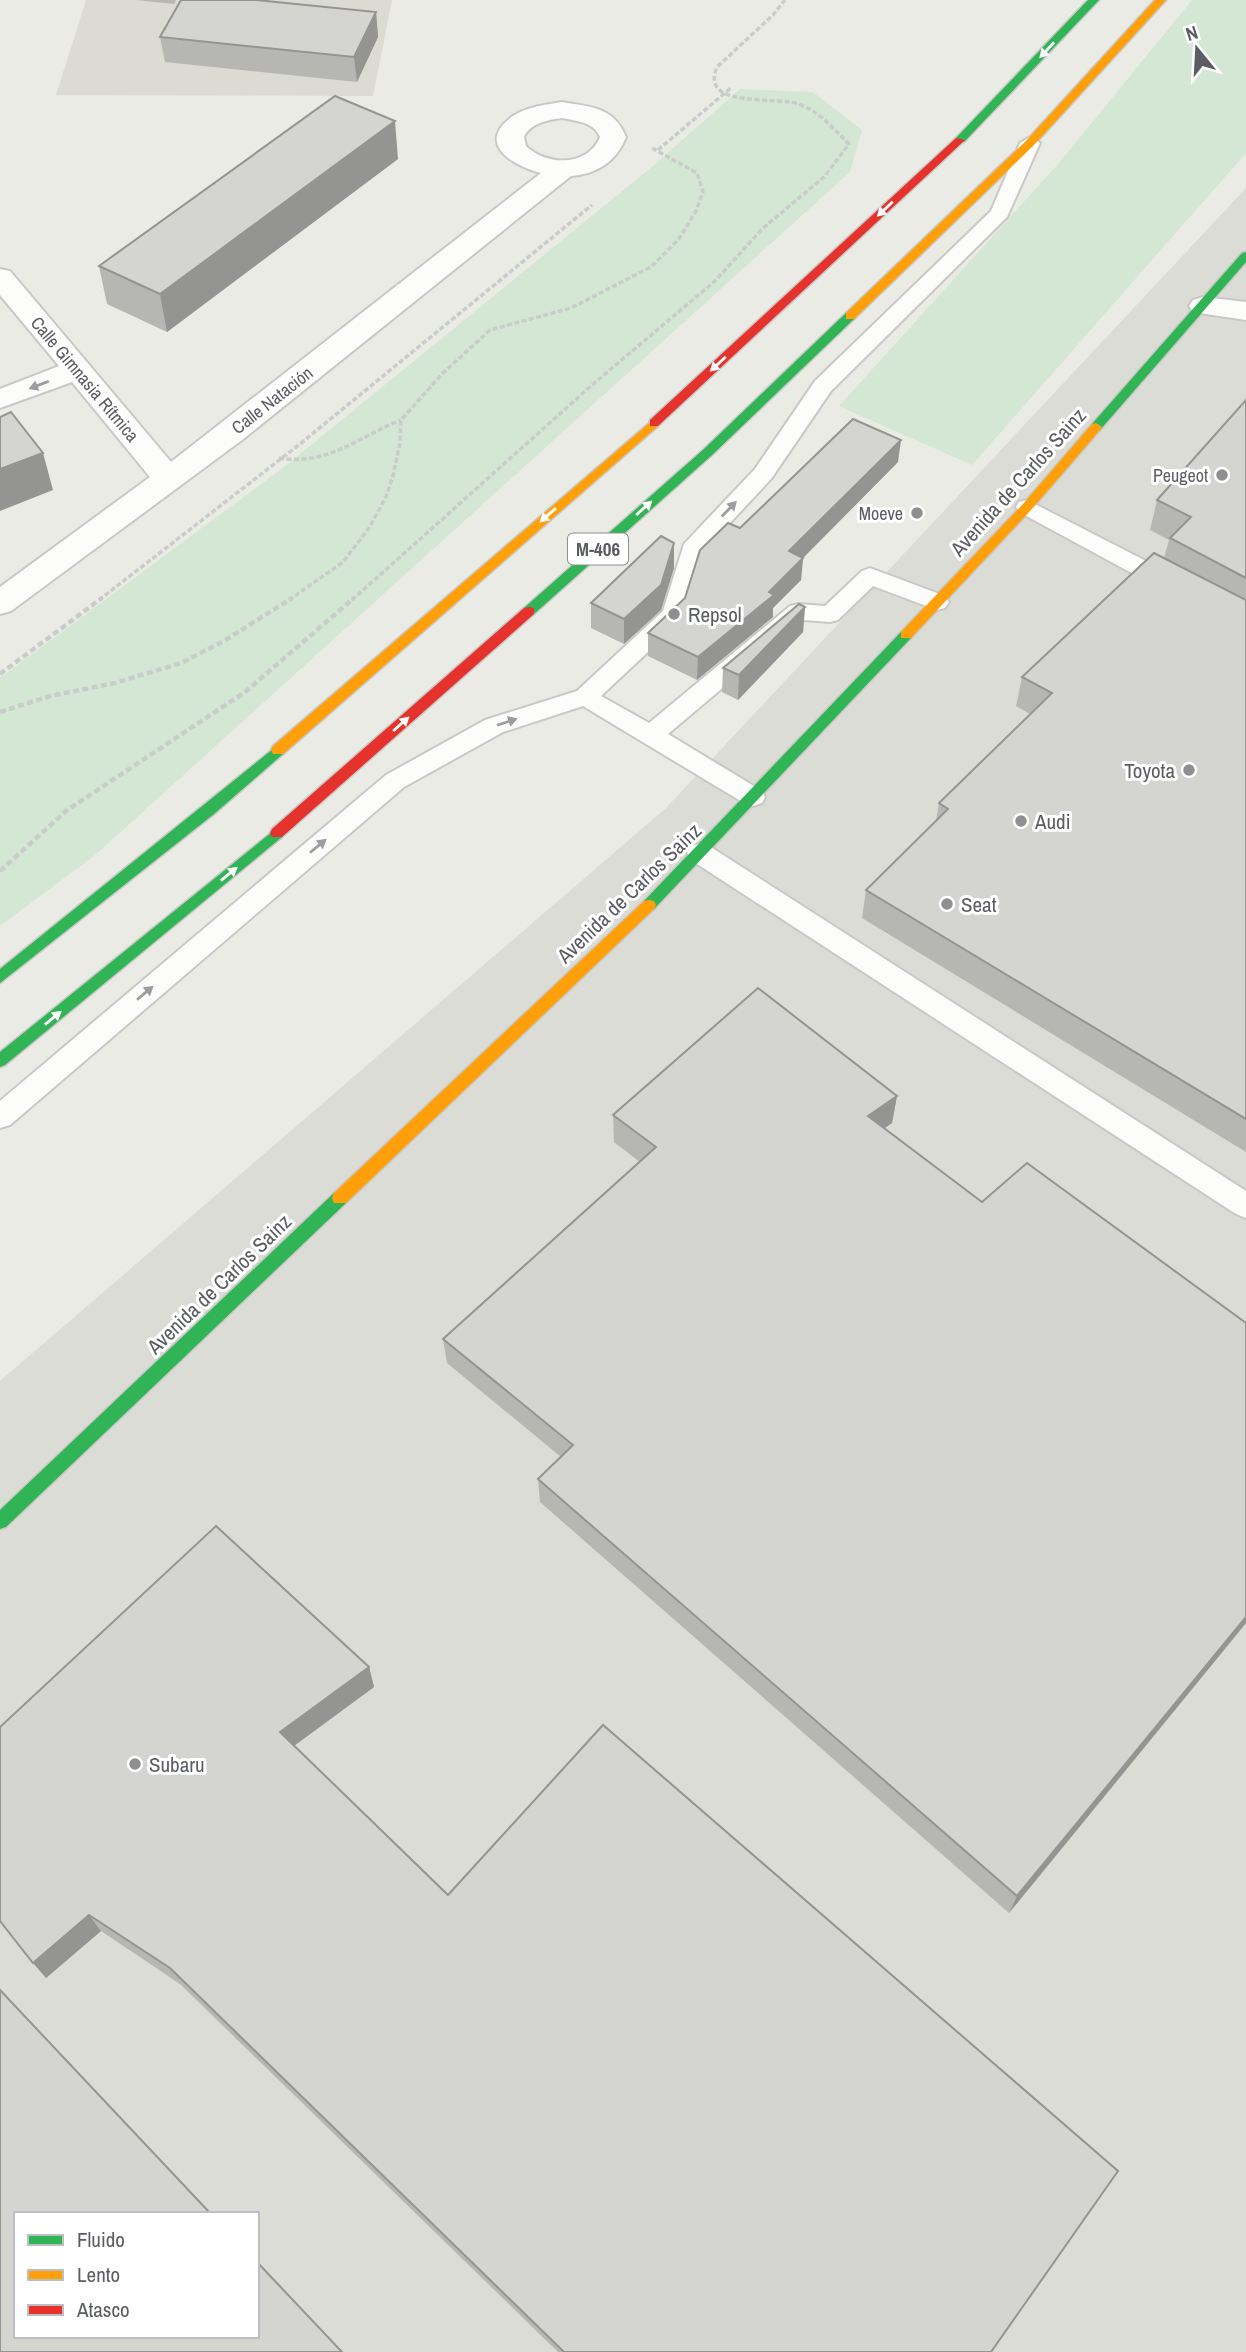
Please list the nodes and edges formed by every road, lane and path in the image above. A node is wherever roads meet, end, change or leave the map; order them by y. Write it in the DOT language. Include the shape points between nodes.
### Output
graph roads {
  1 [pos="785,0"];
  2 [pos="1094,0"];
  3 [pos="1161,0"];
  4 [pos="732,88"];
  5 [pos="724,95"];
  6 [pos="613,132"];
  7 [pos="1030,143"];
  8 [pos="657,151"];
  9 [pos="647,159"];
  10 [pos="547,175"];
  11 [pos="596,202"];
  12 [pos="1246,255"];
  13 [pos="0,277"];
  14 [pos="1203,306"];
  15 [pos="1246,311"];
  16 [pos="77,370"];
  17 [pos="0,399"];
  18 [pos="401,420"];
  19 [pos="231,433"];
  20 [pos="281,459"];
  21 [pos="169,480"];
  22 [pos="1027,507"];
  23 [pos="1197,598"];
  24 [pos="937,602"];
  25 [pos="0,603"];
  26 [pos="0,674"];
  27 [pos="585,697"];
  28 [pos="0,712"];
  29 [pos="651,735"];
  30 [pos="753,797"];
  31 [pos="700,853"];
  32 [pos="0,871"];
  33 [pos="0,977"];
  34 [pos="0,1061"];
  35 [pos="0,1117"];
  36 [pos="1246,1206"];
  37 [pos="0,1521"];
  1 -- 5 [label="path" via="717,67 713,84"];
  2 -- 33 [label="main road, M-406, one-way" via="977,124 651,426 209,810"];
  3 -- 7 [label="main road, M-406"];
  4 -- 5 [label="path"];
  5 -- 8 [label="path"];
  5 -- 32 [label="path" via="796,103 819,114 849,144 824,177 762,229 715,281 245,692 66,811"];
  6 -- 8 [label="path"];
  6 -- 10 [label="street" via="610,151 599,160"];
  6 -- 10 [label="street" via="606,123 578,111 531,116 520,123 510,141 514,150"];
  27 -- 7 [label="lane, one-way" via="674,614 692,549 763,474 823,386 1000,213"];
  34 -- 7 [label="main road, M-406, one-way" via="274,836 708,452"];
  8 -- 9 [label="path"];
  8 -- 18 [label="path" via="697,173 703,192 679,239 651,267 612,289 571,308 490,330"];
  10 -- 19 [label="street, Calle Natación"];
  11 -- 20 [label="path"];
  12 -- 14 [label="main road, Avenida de Carlos Sainz"];
  13 -- 16 [label="street, Calle Gimnasia Rítmica"];
  14 -- 15 [label="street"];
  14 -- 22 [label="main road, Avenida de Carlos Sainz"];
  16 -- 17 [label="street, one-way"];
  16 -- 21 [label="street, Calle Gimnasia Rítmica"];
  18 -- 20 [label="path" via="324,459"];
  18 -- 28 [label="path" via="393,476 377,513 357,546 320,580 181,663"];
  19 -- 20 [label="path"];
  19 -- 21 [label="street, Calle Natación"];
  20 -- 26 [label="path"];
  21 -- 25 [label="street, Calle Natación"];
  22 -- 23 [label="lane"];
  22 -- 24 [label="main road, Avenida de Carlos Sainz"];
  24 -- 29 [label="lane" via="870,576 830,614 798,612"];
  24 -- 30 [label="main road, Avenida de Carlos Sainz"];
  27 -- 29 [label="lane"];
  35 -- 27 [label="lane, one-way" via="395,780 494,726"];
  29 -- 30 [label="lane"];
  30 -- 31 [label="main road, Avenida de Carlos Sainz"];
  31 -- 36 [label="lane"];
  31 -- 37 [label="main road, Avenida de Carlos Sainz"];
}
